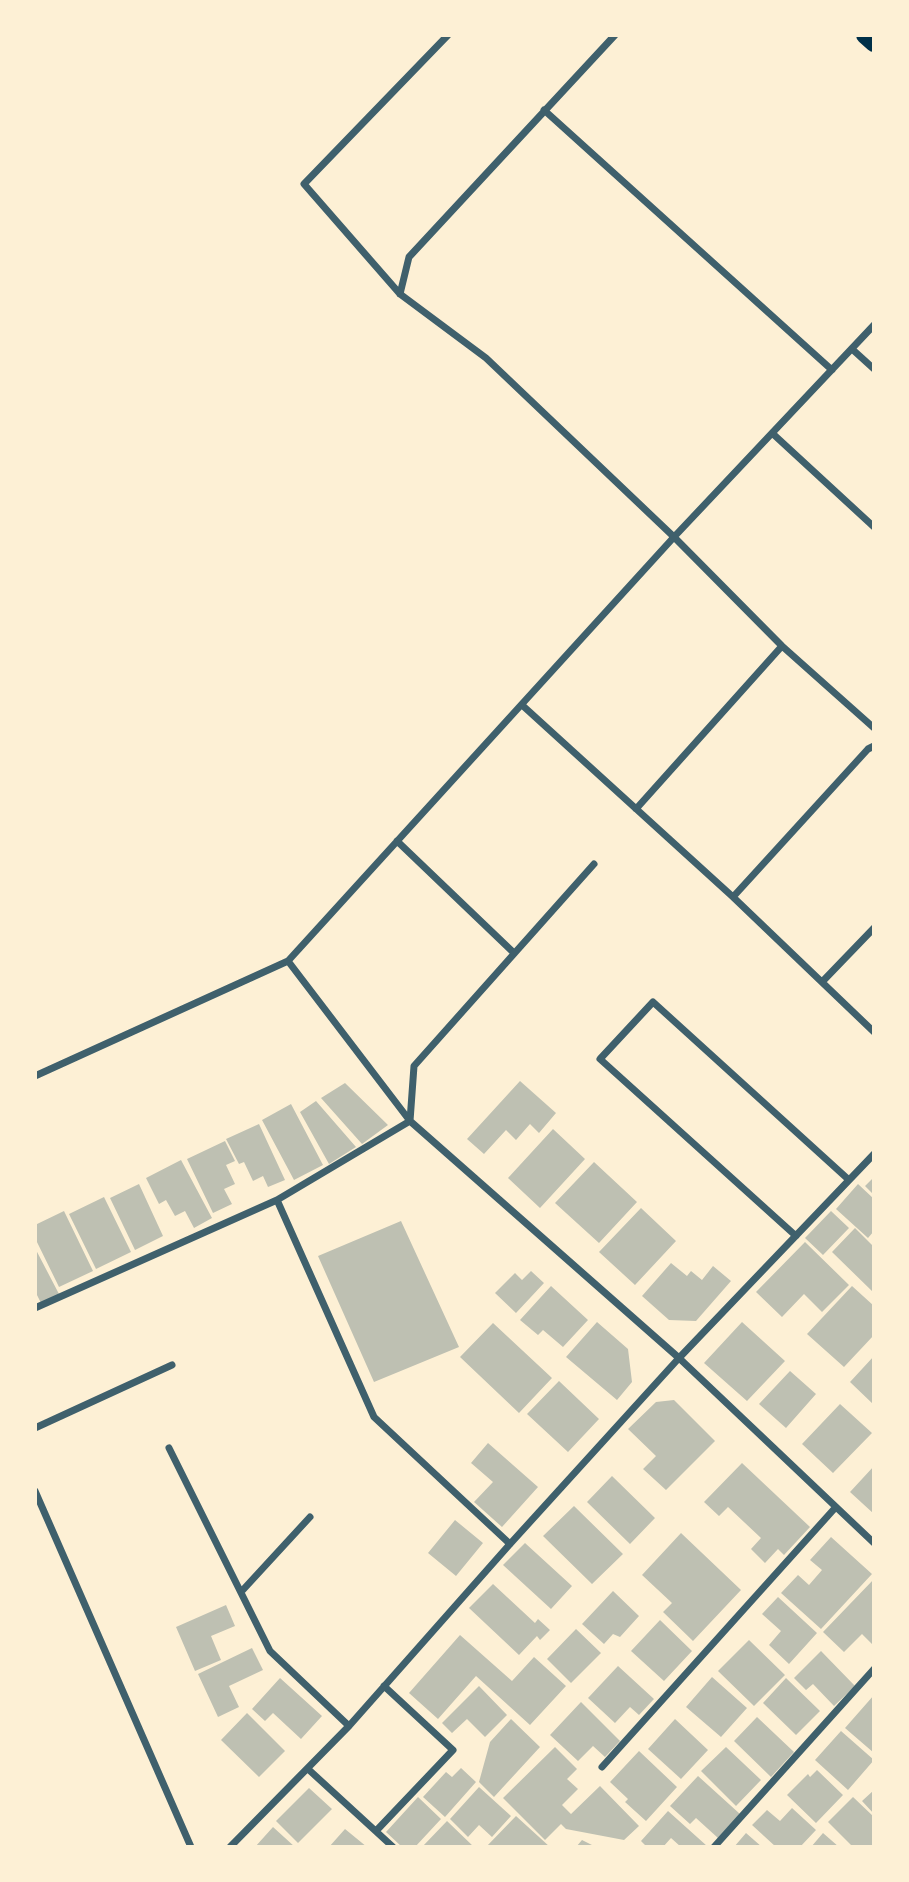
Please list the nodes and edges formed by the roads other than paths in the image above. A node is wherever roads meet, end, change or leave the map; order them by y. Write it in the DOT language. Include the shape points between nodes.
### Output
graph roads {
  1 [pos="448,35"];
  2 [pos="615,35"];
  3 [pos="865,35"];
  4 [pos="874,43"];
  5 [pos="544,110"];
  6 [pos="400,294"];
  7 [pos="874,325"];
  8 [pos="852,349"];
  9 [pos="874,369"];
  10 [pos="832,370"];
  11 [pos="772,433"];
  12 [pos="874,527"];
  13 [pos="674,537"];
  14 [pos="782,646"];
  15 [pos="522,705"];
  16 [pos="874,728"];
  17 [pos="874,746"];
  18 [pos="636,809"];
  19 [pos="397,841"];
  20 [pos="594,864"];
  21 [pos="733,897"];
  22 [pos="874,928"];
  23 [pos="514,953"];
  24 [pos="288,961"];
  25 [pos="822,982"];
  26 [pos="874,1032"];
  27 [pos="35,1076"];
  28 [pos="410,1121"];
  29 [pos="874,1154"];
  30 [pos="849,1180"];
  31 [pos="277,1200"];
  32 [pos="796,1236"];
  33 [pos="35,1308"];
  34 [pos="680,1359"];
  35 [pos="172,1365"];
  36 [pos="35,1428"];
  37 [pos="169,1448"];
  38 [pos="35,1491"];
  39 [pos="835,1508"];
  40 [pos="310,1517"];
  41 [pos="510,1544"];
  42 [pos="874,1544"];
  43 [pos="241,1592"];
  44 [pos="874,1669"];
  45 [pos="384,1686"];
  46 [pos="349,1726"];
  47 [pos="602,1767"];
  48 [pos="308,1769"];
  49 [pos="376,1831"];
  50 [pos="191,1847"];
  51 [pos="230,1847"];
  52 [pos="393,1847"];
  53 [pos="714,1847"];
  1 -- 6 [label="street" via="303,184"];
  2 -- 5 [label="street"];
  3 -- 4 [label="main road"];
  5 -- 6 [label="street" via="410,257"];
  5 -- 10 [label="street"];
  6 -- 13 [label="street" via="486,358"];
  7 -- 8 [label="street"];
  8 -- 9 [label="street"];
  8 -- 10 [label="street"];
  10 -- 11 [label="street"];
  11 -- 12 [label="street"];
  11 -- 13 [label="street"];
  13 -- 14 [label="street"];
  13 -- 15 [label="street"];
  14 -- 16 [label="street"];
  14 -- 18 [label="street"];
  15 -- 18 [label="street"];
  15 -- 19 [label="street"];
  17 -- 21 [label="street"];
  18 -- 21 [label="street"];
  19 -- 23 [label="street"];
  19 -- 24 [label="street"];
  20 -- 23 [label="street"];
  21 -- 25 [label="street"];
  22 -- 25 [label="street"];
  23 -- 28 [label="street" via="414,1066"];
  24 -- 27 [label="street"];
  24 -- 28 [label="street"];
  25 -- 26 [label="street"];
  28 -- 31 [label="street"];
  28 -- 34 [label="street"];
  29 -- 30 [label="street"];
  30 -- 32 [label="street"];
  30 -- 32 [label="street" via="653,1002 600,1059"];
  31 -- 33 [label="street"];
  31 -- 41 [label="street" via="374,1417"];
  32 -- 34 [label="street"];
  34 -- 39 [label="street"];
  34 -- 41 [label="street"];
  35 -- 36 [label="street"];
  37 -- 43 [label="street"];
  38 -- 50 [label="street"];
  39 -- 42 [label="street"];
  39 -- 47 [label="street"];
  40 -- 43 [label="street"];
  41 -- 45 [label="street"];
  43 -- 46 [label="street" via="270,1651"];
  44 -- 53 [label="street"];
  45 -- 46 [label="street"];
  45 -- 49 [label="street" via="453,1750"];
  46 -- 48 [label="street"];
  48 -- 49 [label="street"];
  48 -- 51 [label="street"];
  49 -- 52 [label="street"];
}
